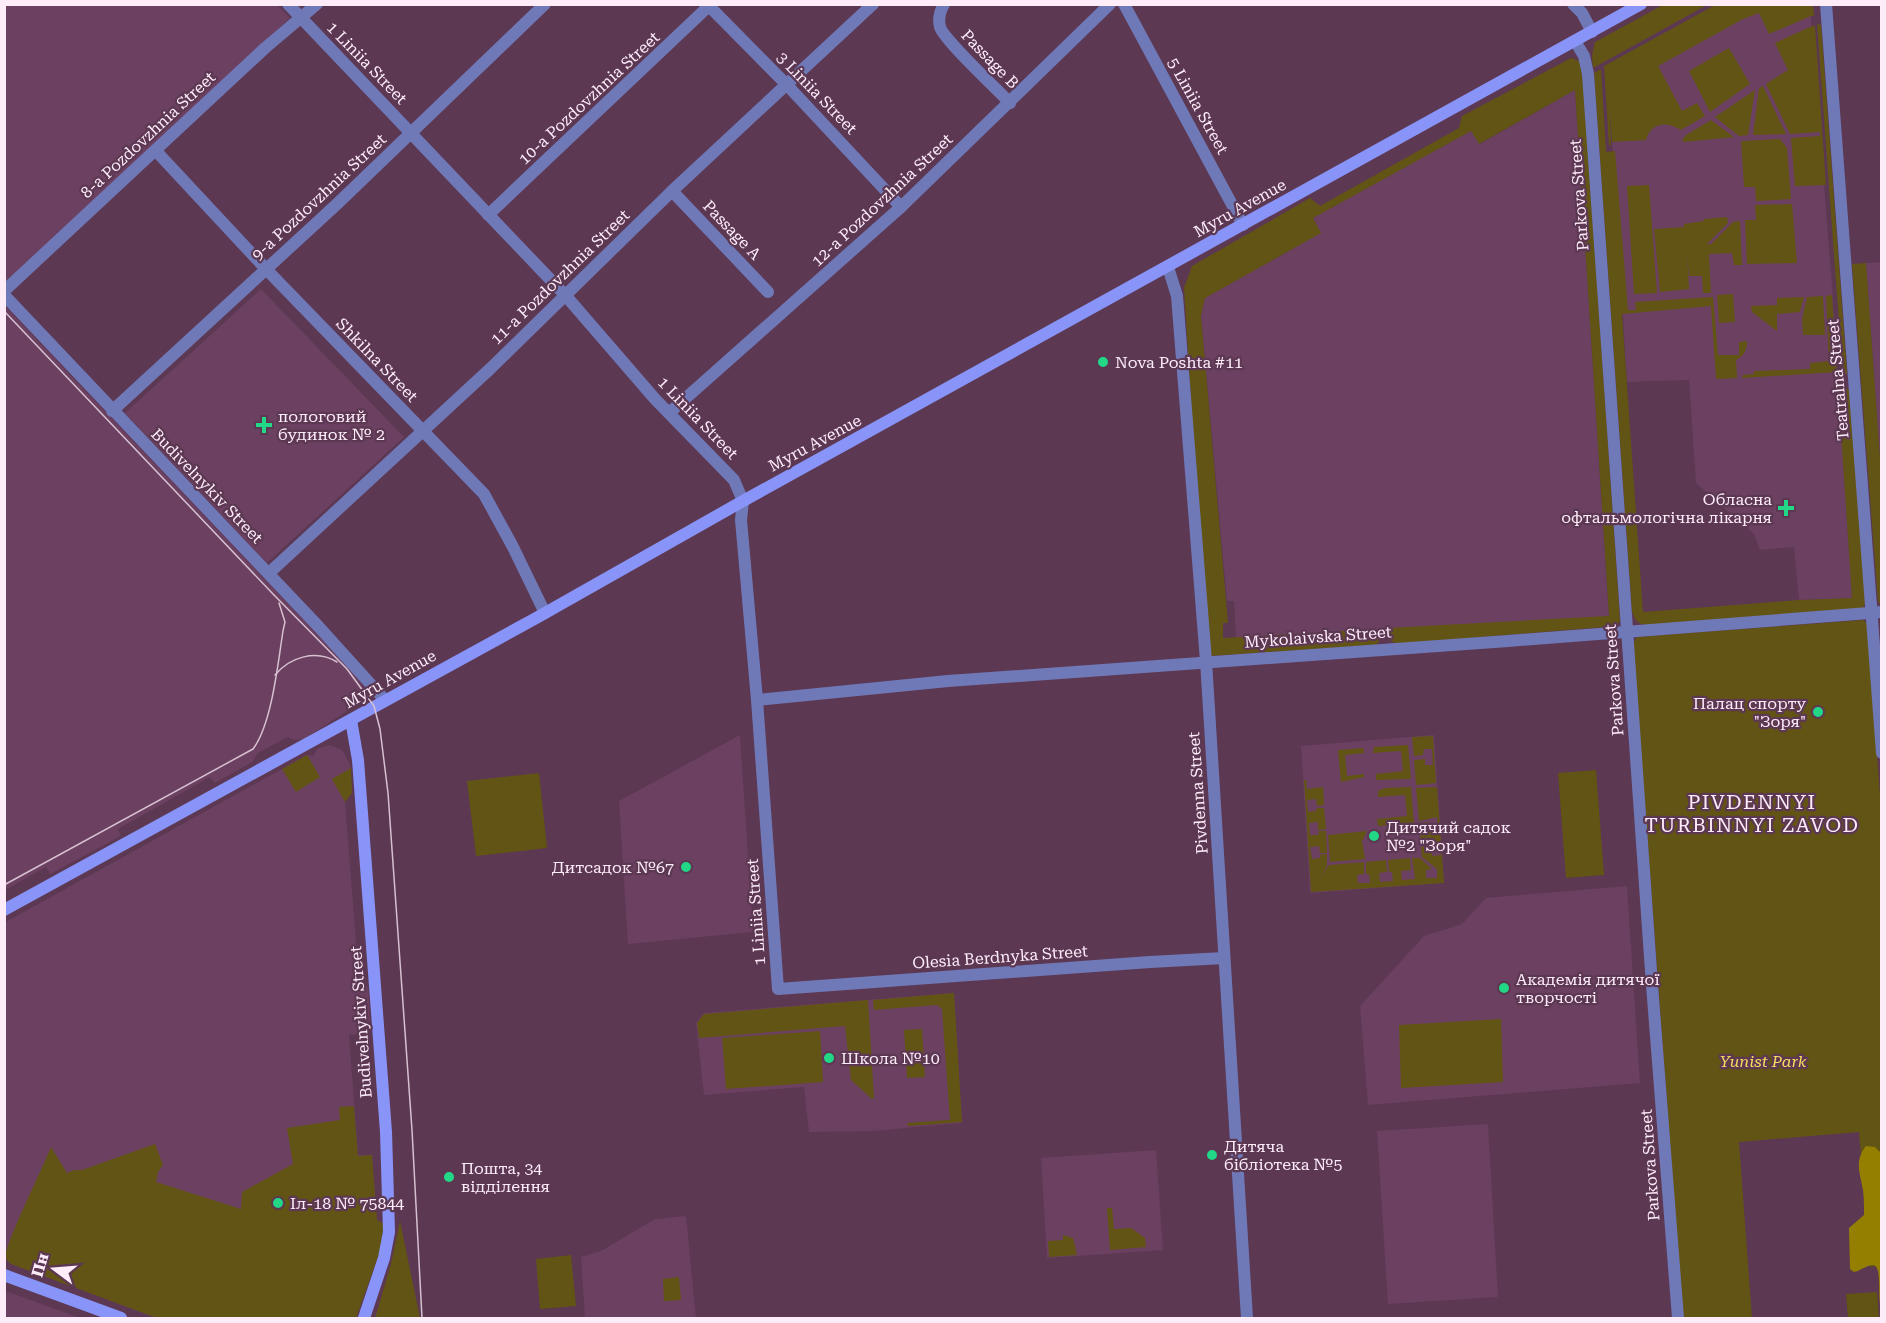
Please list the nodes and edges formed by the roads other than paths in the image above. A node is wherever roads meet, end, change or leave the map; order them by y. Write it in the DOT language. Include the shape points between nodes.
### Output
graph roads {
  1 [pos="288,4"];
  2 [pos="317,4"];
  3 [pos="546,4"];
  4 [pos="873,4"];
  5 [pos="944,4"];
  6 [pos="1110,4"];
  7 [pos="1124,4"];
  8 [pos="1573,4"];
  9 [pos="1641,4"];
  10 [pos="1826,4"];
  11 [pos="709,5"];
  12 [pos="302,19"];
  13 [pos="1592,32"];
  14 [pos="1575,41"];
  15 [pos="787,85"];
  16 [pos="1010,103"];
  17 [pos="411,132"];
  18 [pos="156,151"];
  19 [pos="672,191"];
  20 [pos="901,207"];
  21 [pos="488,215"];
  22 [pos="1243,225"];
  23 [pos="1168,267"];
  24 [pos="266,269"];
  25 [pos="768,292"];
  26 [pos="4,293"];
  27 [pos="566,296"];
  28 [pos="112,411"];
  29 [pos="669,413"];
  30 [pos="422,431"];
  31 [pos="743,501"];
  32 [pos="269,573"];
  33 [pos="1877,612"];
  34 [pos="545,613"];
  35 [pos="1627,632"];
  36 [pos="1206,661"];
  37 [pos="385,700"];
  38 [pos="757,700"];
  39 [pos="351,720"];
  40 [pos="1881,753"];
  41 [pos="4,910"];
  42 [pos="1224,958"];
  43 [pos="778,989"];
  44 [pos="4,1275"];
  45 [pos="121,1318"];
  46 [pos="364,1318"];
  47 [pos="1247,1318"];
  48 [pos="1678,1318"];
  1 -- 12 [label="street, 1 Liniia Street"];
  2 -- 12 [label="street, 8-a Pozdovzhnia Street"];
  3 -- 17 [label="street, 9-a Pozdovzhnia Street"];
  4 -- 15 [label="street, 11-a Pozdovzhnia Street"];
  5 -- 16 [label="street, Passage B" via="940,20 945,35"];
  6 -- 16 [label="street, 12-a Pozdovzhnia Street"];
  7 -- 22 [label="street, 5 Liniia Street"];
  8 -- 13 [label="street"];
  9 -- 13 [label="main road, Myru Avenue"];
  10 -- 33 [label="street, Teatralna Street" via="1841,228"];
  11 -- 15 [label="street, 3 Liniia Street"];
  11 -- 21 [label="street, 10-a Pozdovzhnia Street"];
  12 -- 17 [label="street, 1 Liniia Street"];
  12 -- 18 [label="street, 8-a Pozdovzhnia Street" via="265,48"];
  13 -- 14 [label="main road, Myru Avenue"];
  14 -- 22 [label="main road, Myru Avenue"];
  14 -- 35 [label="street, Parkova Street" via="1588,74"];
  15 -- 19 [label="street, 11-a Pozdovzhnia Street"];
  15 -- 20 [label="street, 3 Liniia Street"];
  16 -- 20 [label="street, 12-a Pozdovzhnia Street"];
  17 -- 21 [label="street, 1 Liniia Street"];
  17 -- 24 [label="street, 9-a Pozdovzhnia Street"];
  18 -- 24 [label="street, Shkilna Street"];
  18 -- 26 [label="street, 8-a Pozdovzhnia Street"];
  19 -- 25 [label="street, Passage A"];
  19 -- 27 [label="street, 11-a Pozdovzhnia Street"];
  20 -- 29 [label="street, 12-a Pozdovzhnia Street"];
  21 -- 27 [label="street, 1 Liniia Street"];
  22 -- 23 [label="main road, Myru Avenue"];
  23 -- 31 [label="main road, Myru Avenue"];
  23 -- 36 [label="street, Pivdenna Street" via="1177,296"];
  24 -- 28 [label="street, 9-a Pozdovzhnia Street"];
  24 -- 30 [label="street, Shkilna Street"];
  26 -- 28 [label="street, Budivelnykiv Street"];
  27 -- 29 [label="street, 1 Liniia Street"];
  27 -- 30 [label="street, 11-a Pozdovzhnia Street"];
  28 -- 32 [label="street, Budivelnykiv Street"];
  29 -- 31 [label="street, 1 Liniia Street" via="734,480"];
  30 -- 32 [label="street, 11-a Pozdovzhnia Street"];
  30 -- 34 [label="street, Shkilna Street" via="484,494"];
  31 -- 34 [label="main road, Myru Avenue"];
  31 -- 38 [label="street, 1 Liniia Street"];
  32 -- 37 [label="street, Budivelnykiv Street"];
  33 -- 35 [label="street, Mykolaivska Street"];
  33 -- 40 [label="street, Teatralna Street"];
  34 -- 37 [label="main road, Myru Avenue"];
  35 -- 36 [label="street, Mykolaivska Street"];
  35 -- 48 [label="street, Parkova Street"];
  36 -- 38 [label="street, Mykolaivska Street"];
  36 -- 42 [label="street, Pivdenna Street"];
  37 -- 39 [label="main road, Myru Avenue"];
  38 -- 43 [label="street, 1 Liniia Street"];
  39 -- 41 [label="main road, Myru Avenue"];
  39 -- 46 [label="main road, Budivelnykiv Street" via="358,760 389,1199 384,1258"];
  42 -- 43 [label="street, Olesia Berdnyka Street"];
  42 -- 47 [label="street, Pivdenna Street"];
  44 -- 45 [label="main road"];
}
